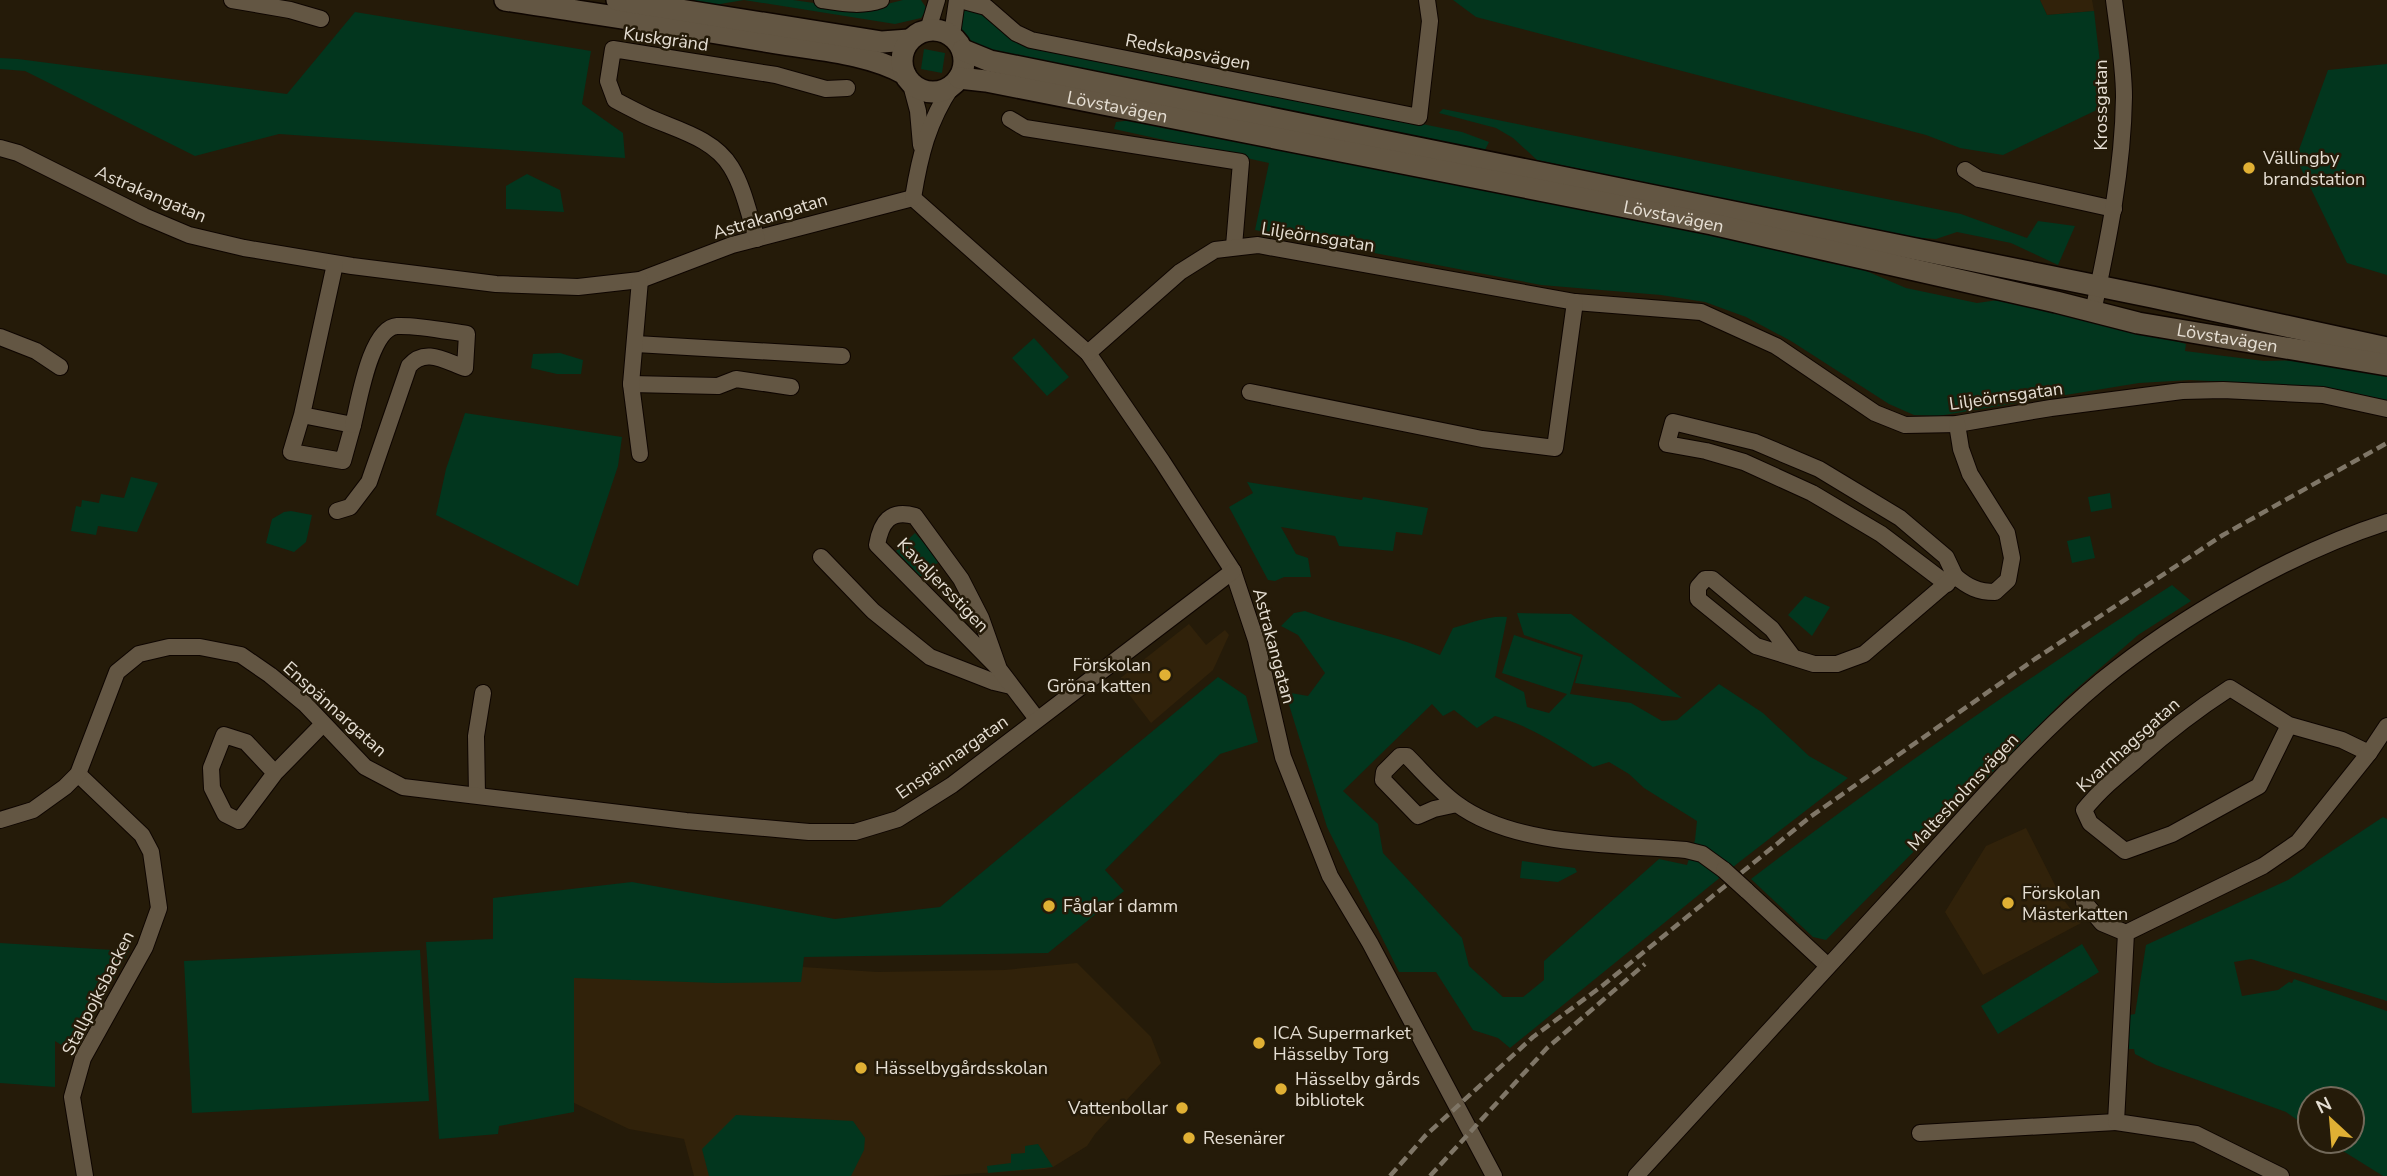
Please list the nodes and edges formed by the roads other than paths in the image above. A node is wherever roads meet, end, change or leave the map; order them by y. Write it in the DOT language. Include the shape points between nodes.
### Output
graph roads {
  1 [pos="232,0"];
  2 [pos="505,0"];
  3 [pos="617,0"];
  4 [pos="822,0"];
  5 [pos="881,0"];
  6 [pos="937,0"];
  7 [pos="959,0"];
  8 [pos="1427,0"];
  9 [pos="2114,0"];
  10 [pos="321,19"];
  11 [pos="919,35"];
  12 [pos="958,43"];
  13 [pos="908,78"];
  14 [pos="956,82"];
  15 [pos="847,88"];
  16 [pos="1010,119"];
  17 [pos="0,148"];
  18 [pos="921,151"];
  19 [pos="1965,170"];
  20 [pos="914,198"];
  21 [pos="2114,209"];
  22 [pos="757,239"];
  23 [pos="1234,246"];
  24 [pos="335,264"];
  25 [pos="640,280"];
  26 [pos="2098,286"];
  27 [pos="1575,302"];
  28 [pos="2093,312"];
  29 [pos="0,337"];
  30 [pos="636,344"];
  31 [pos="2387,348"];
  32 [pos="730,350"];
  33 [pos="1088,353"];
  34 [pos="842,356"];
  35 [pos="2387,365"];
  36 [pos="60,367"];
  37 [pos="736,379"];
  38 [pos="631,384"];
  39 [pos="791,387"];
  40 [pos="1250,392"];
  41 [pos="2387,408"];
  42 [pos="302,415"];
  43 [pos="1957,424"];
  44 [pos="353,425"];
  45 [pos="640,454"];
  46 [pos="337,511"];
  47 [pos="2387,522"];
  48 [pos="821,557"];
  49 [pos="1233,571"];
  50 [pos="1951,580"];
  51 [pos="1794,657"];
  52 [pos="999,669"];
  53 [pos="1011,686"];
  54 [pos="483,692"];
  55 [pos="1037,719"];
  56 [pos="323,724"];
  57 [pos="2289,725"];
  58 [pos="2387,726"];
  59 [pos="2369,753"];
  60 [pos="275,773"];
  61 [pos="78,774"];
  62 [pos="477,795"];
  63 [pos="1457,804"];
  64 [pos="0,820"];
  65 [pos="2084,902"];
  66 [pos="2126,933"];
  67 [pos="1828,966"];
  68 [pos="2116,1122"];
  69 [pos="1920,1133"];
  70 [pos="85,1176"];
  71 [pos="1494,1176"];
  72 [pos="1636,1176"];
  73 [pos="2281,1176"];
  1 -- 10 [label="street"];
  2 -- 13 [label="street, Lövstavägen" via="879,62"];
  3 -- 11 [label="street, Lövstavägen" via="882,42"];
  4 -- 5 [label="street" via="851,4"];
  6 -- 11 [label="street"];
  7 -- 8 [label="street, Redskapsvägen" via="986,7 1031,40 1419,117 1430,21"];
  7 -- 12 [label="street, Redskapsvägen"];
  9 -- 21 [label="street, Krossgatan" via="2124,96"];
  11 -- 12 [label="street, Lövstavägen" via="936,29"];
  11 -- 13 [label="street" via="904,51 902,63"];
  12 -- 14 [label="street" via="965,60"];
  12 -- 26 [label="street, Lövstavägen" via="1003,64"];
  13 -- 14 [label="street, Lövstavägen" via="916,87 933,92"];
  13 -- 18 [label="street" via="918,111"];
  14 -- 18 [label="street" via="935,114"];
  14 -- 28 [label="street, Lövstavägen" via="986,81 1698,221"];
  15 -- 22 [label="street, Kuskgränd" via="826,89 776,75 613,49 608,81 615,100 716,150 739,182"];
  16 -- 23 [label="street" via="1024,128 1241,162"];
  17 -- 24 [label="street, Astrakangatan" via="189,235"];
  18 -- 20 [label="street"];
  19 -- 21 [label="street" via="1979,179"];
  20 -- 22 [label="street, Astrakangatan"];
  20 -- 33 [label="street, Astrakangatan"];
  21 -- 26 [label="street, Krossgatan"];
  22 -- 25 [label="street, Astrakangatan"];
  23 -- 27 [label="street, Liljeörnsgatan" via="1258,244"];
  23 -- 33 [label="street, Liljeörnsgatan" via="1214,250 1180,272"];
  24 -- 25 [label="street, Astrakangatan" via="496,284 578,287"];
  24 -- 42 [label="street"];
  25 -- 30 [label="street"];
  26 -- 28 [label="street, Krossgatan"];
  26 -- 31 [label="street, Lövstavägen"];
  27 -- 40 [label="street" via="1555,448 1482,439"];
  27 -- 43 [label="street, Liljeörnsgatan" via="1701,312 1776,346 1875,413 1905,425"];
  28 -- 35 [label="street, Lövstavägen"];
  29 -- 36 [label="street" via="36,351"];
  30 -- 32 [label="street"];
  30 -- 38 [label="street"];
  32 -- 34 [label="street"];
  32 -- 37 [label="street"];
  33 -- 49 [label="street, Astrakangatan"];
  37 -- 38 [label="street" via="718,386"];
  37 -- 39 [label="street"];
  38 -- 45 [label="street"];
  41 -- 43 [label="street, Liljeörnsgatan" via="2323,395 2182,391"];
  42 -- 44 [label="street"];
  42 -- 44 [label="street" via="291,452 344,461"];
  43 -- 50 [label="street" via="1970,474 2007,533 2012,558 2008,580 1994,592 1980,592"];
  44 -- 46 [label="street" via="374,345 384,330 396,326 467,334 465,368 428,354 410,366 369,482 350,508"];
  47 -- 67 [label="street, Maltesholmsvägen" via="2322,545 2271,572 2154,642 2101,682 2025,752"];
  48 -- 53 [label="street" via="873,611 930,657"];
  49 -- 55 [label="street, Enspännargatan"];
  49 -- 71 [label="street, Astrakangatan" via="1256,640 1283,757 1330,876"];
  50 -- 50 [label="street" via="1947,558 1900,519 1819,469 1755,442 1674,422 1667,444 1744,462 1812,493"];
  50 -- 51 [label="street" via="1864,654 1838,664 1814,664"];
  51 -- 51 [label="street" via="1772,629 1712,579 1698,587 1698,599 1756,646"];
  52 -- 52 [label="street, Kavaljersstigen" via="961,579 915,516 903,513 888,519 877,545"];
  52 -- 53 [label="street, Kavaljersstigen"];
  53 -- 55 [label="street, Kavaljersstigen"];
  54 -- 62 [label="street" via="476,736"];
  55 -- 62 [label="street, Enspännargatan" via="952,785 898,819 855,832 685,821"];
  56 -- 60 [label="street"];
  56 -- 61 [label="street, Enspännargatan" via="305,704 241,655 169,647 139,654 117,672"];
  56 -- 62 [label="street, Enspännargatan" via="365,767 403,787"];
  57 -- 57 [label="street, Kvarnhagsgatan" via="2230,688 2166,733 2084,810 2090,822 2124,851 2172,834 2259,786"];
  57 -- 59 [label="street, Kvarnhagsgatan"];
  58 -- 59 [label="street"];
  59 -- 66 [label="street" via="2298,842 2263,866"];
  60 -- 60 [label="street" via="246,742 224,736 211,768 212,788 225,814 239,821"];
  61 -- 64 [label="street" via="33,810"];
  61 -- 70 [label="street, Stallpojksbacken" via="142,835 151,852 159,908 145,947 83,1058 72,1097"];
  63 -- 67 [label="street, bridge" via="1505,829 1702,855"];
  65 -- 66 [label="street" via="2102,923"];
  66 -- 68 [label="street"];
  67 -- 72 [label="street, Maltesholmsvägen"];
  68 -- 69 [label="street"];
  68 -- 73 [label="street" via="2196,1135"];
}
